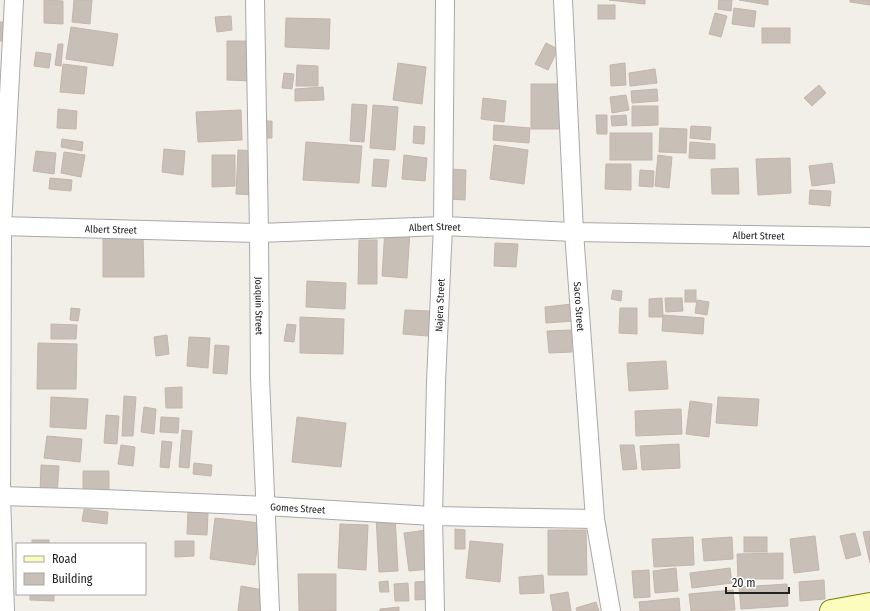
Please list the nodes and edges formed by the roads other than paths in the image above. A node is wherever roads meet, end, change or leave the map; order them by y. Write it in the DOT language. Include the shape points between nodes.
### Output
graph roads {
  1 [pos="14,0"];
  2 [pos="256,0"];
  3 [pos="445,0"];
  4 [pos="563,0"];
  5 [pos="1,226"];
  6 [pos="443,226"];
  7 [pos="574,232"];
  8 [pos="259,233"];
  9 [pos="870,237"];
  10 [pos="1,497"];
  11 [pos="266,506"];
  12 [pos="433,516"];
  13 [pos="595,519"];
  14 [pos="870,604"];
  15 [pos="5,611"];
  16 [pos="270,611"];
  17 [pos="435,611"];
  18 [pos="611,611"];
  19 [pos="831,611"];
  1 -- 5 [label="street"];
  2 -- 8 [label="street, Joaquin Street"];
  3 -- 6 [label="street, Najera Street"];
  4 -- 7 [label="street, Sacro Street"];
  5 -- 8 [label="street, Albert Street"];
  5 -- 10 [label="street"];
  6 -- 7 [label="street, Albert Street"];
  6 -- 8 [label="street, Albert Street"];
  6 -- 12 [label="street, Najera Street"];
  7 -- 9 [label="street, Albert Street"];
  7 -- 13 [label="street, Sacro Street"];
  8 -- 11 [label="street, Joaquin Street" via="260,378"];
  10 -- 11 [label="street, Gomes Street"];
  10 -- 15 [label="street"];
  11 -- 12 [label="street, Gomes Street"];
  11 -- 16 [label="street, Joaquin Street"];
  12 -- 13 [label="street, Gomes Street"];
  12 -- 17 [label="street, Najera Street"];
  13 -- 18 [label="street, Sacro Street"];
  14 -- 19 [label="main road"];
}
